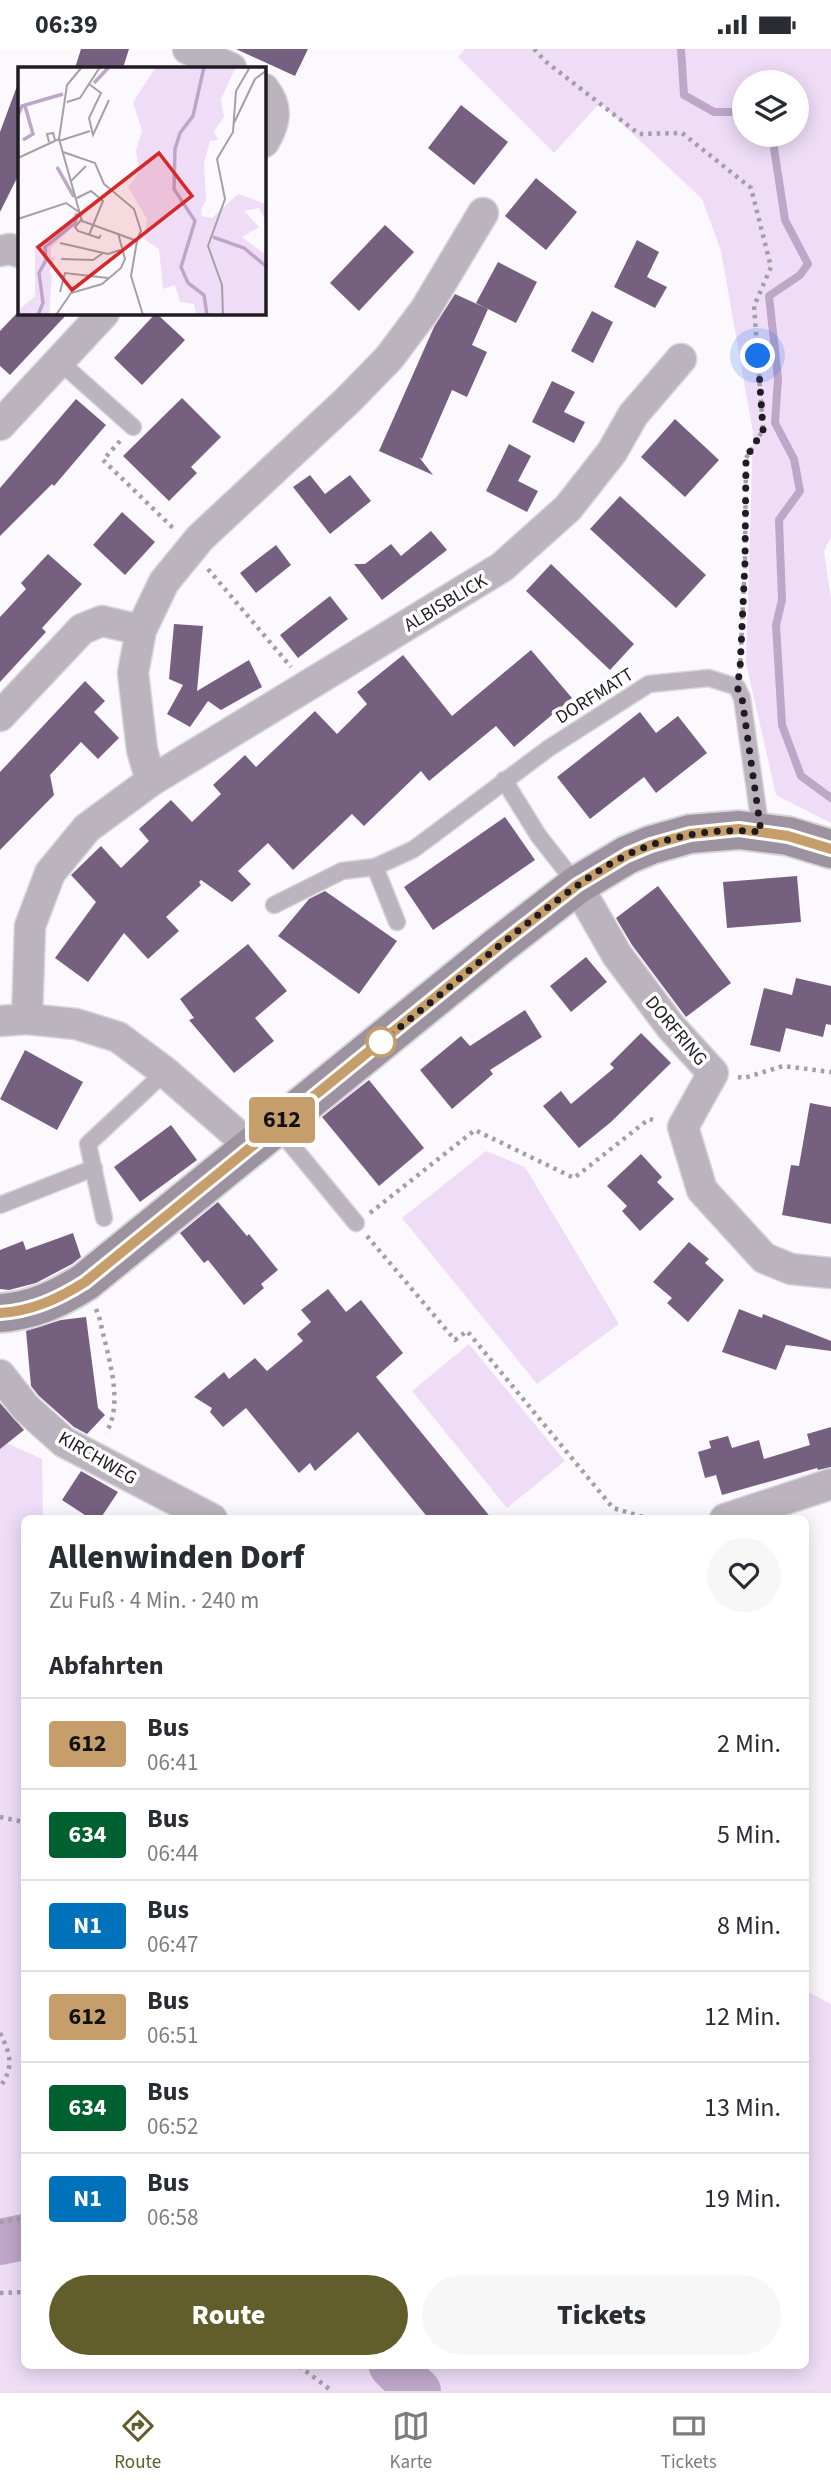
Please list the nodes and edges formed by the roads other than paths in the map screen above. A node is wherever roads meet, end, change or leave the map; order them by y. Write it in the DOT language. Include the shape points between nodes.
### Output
graph roads {
  1 [pos="188,49"];
  2 [pos="229,67"];
  3 [pos="266,91"];
  4 [pos="266,139"];
  5 [pos="483,213"];
  6 [pos="0,251"];
  7 [pos="18,252"];
  8 [pos="102,315"];
  9 [pos="681,359"];
  10 [pos="59,361"];
  11 [pos="0,425"];
  12 [pos="132,427"];
  13 [pos="141,630"];
  14 [pos="0,716"];
  15 [pos="504,780"];
  16 [pos="151,781"];
  17 [pos="761,832"];
  18 [pos="831,849"];
  19 [pos="375,867"];
  20 [pos="577,885"];
  21 [pos="274,905"];
  22 [pos="397,922"];
  23 [pos="13,1020"];
  24 [pos="165,1072"];
  25 [pos="262,1136"];
  26 [pos="94,1168"];
  27 [pos="0,1205"];
  28 [pos="104,1217"];
  29 [pos="356,1223"];
  30 [pos="831,1273"];
  31 [pos="0,1313"];
  32 [pos="0,1375"];
  33 [pos="831,1484"];
  34 [pos="204,1515"];
  35 [pos="736,1515"];
  1 -- 2 [label="street"];
  3 -- 4 [label="street" via="272,98 275,123"];
  5 -- 13 [label="street" via="425,310 389,358 200,538 164,582"];
  6 -- 7 [label="street"];
  8 -- 10 [label="street"];
  9 -- 16 [label="street, ALBISBLICK" via="633,415 569,508 502,567"];
  10 -- 11 [label="street"];
  10 -- 12 [label="lane"];
  13 -- 14 [label="street" via="102,621 82,629"];
  13 -- 16 [label="street" via="132,673"];
  15 -- 17 [label="lane, DORFMATT" via="649,684 709,678 737,687 742,698"];
  15 -- 19 [label="lane, DORFMATT" via="414,849"];
  15 -- 20 [label="lane"];
  16 -- 23 [label="street, ALBISBLICK" via="87,828 50,873 30,926"];
  17 -- 18 [label="street"];
  17 -- 20 [label="street" via="739,829 690,834 651,845"];
  19 -- 21 [label="lane, DORFMATT" via="342,871"];
  19 -- 22 [label="lane"];
  20 -- 25 [label="street"];
  20 -- 30 [label="street, DORFRING" via="617,955 671,1027 713,1073 683,1127 702,1190 764,1258 791,1269"];
  23 -- 24 [label="street" via="76,1024 118,1037"];
  24 -- 25 [label="street"];
  24 -- 26 [label="lane" via="88,1144"];
  25 -- 29 [label="lane"];
  25 -- 31 [label="street" via="85,1282 33,1308"];
  26 -- 27 [label="lane"];
  26 -- 28 [label="lane"];
  32 -- 34 [label="street, KIRCHWEG" via="26,1408 64,1442"];
  33 -- 35 [label="street"];
}
